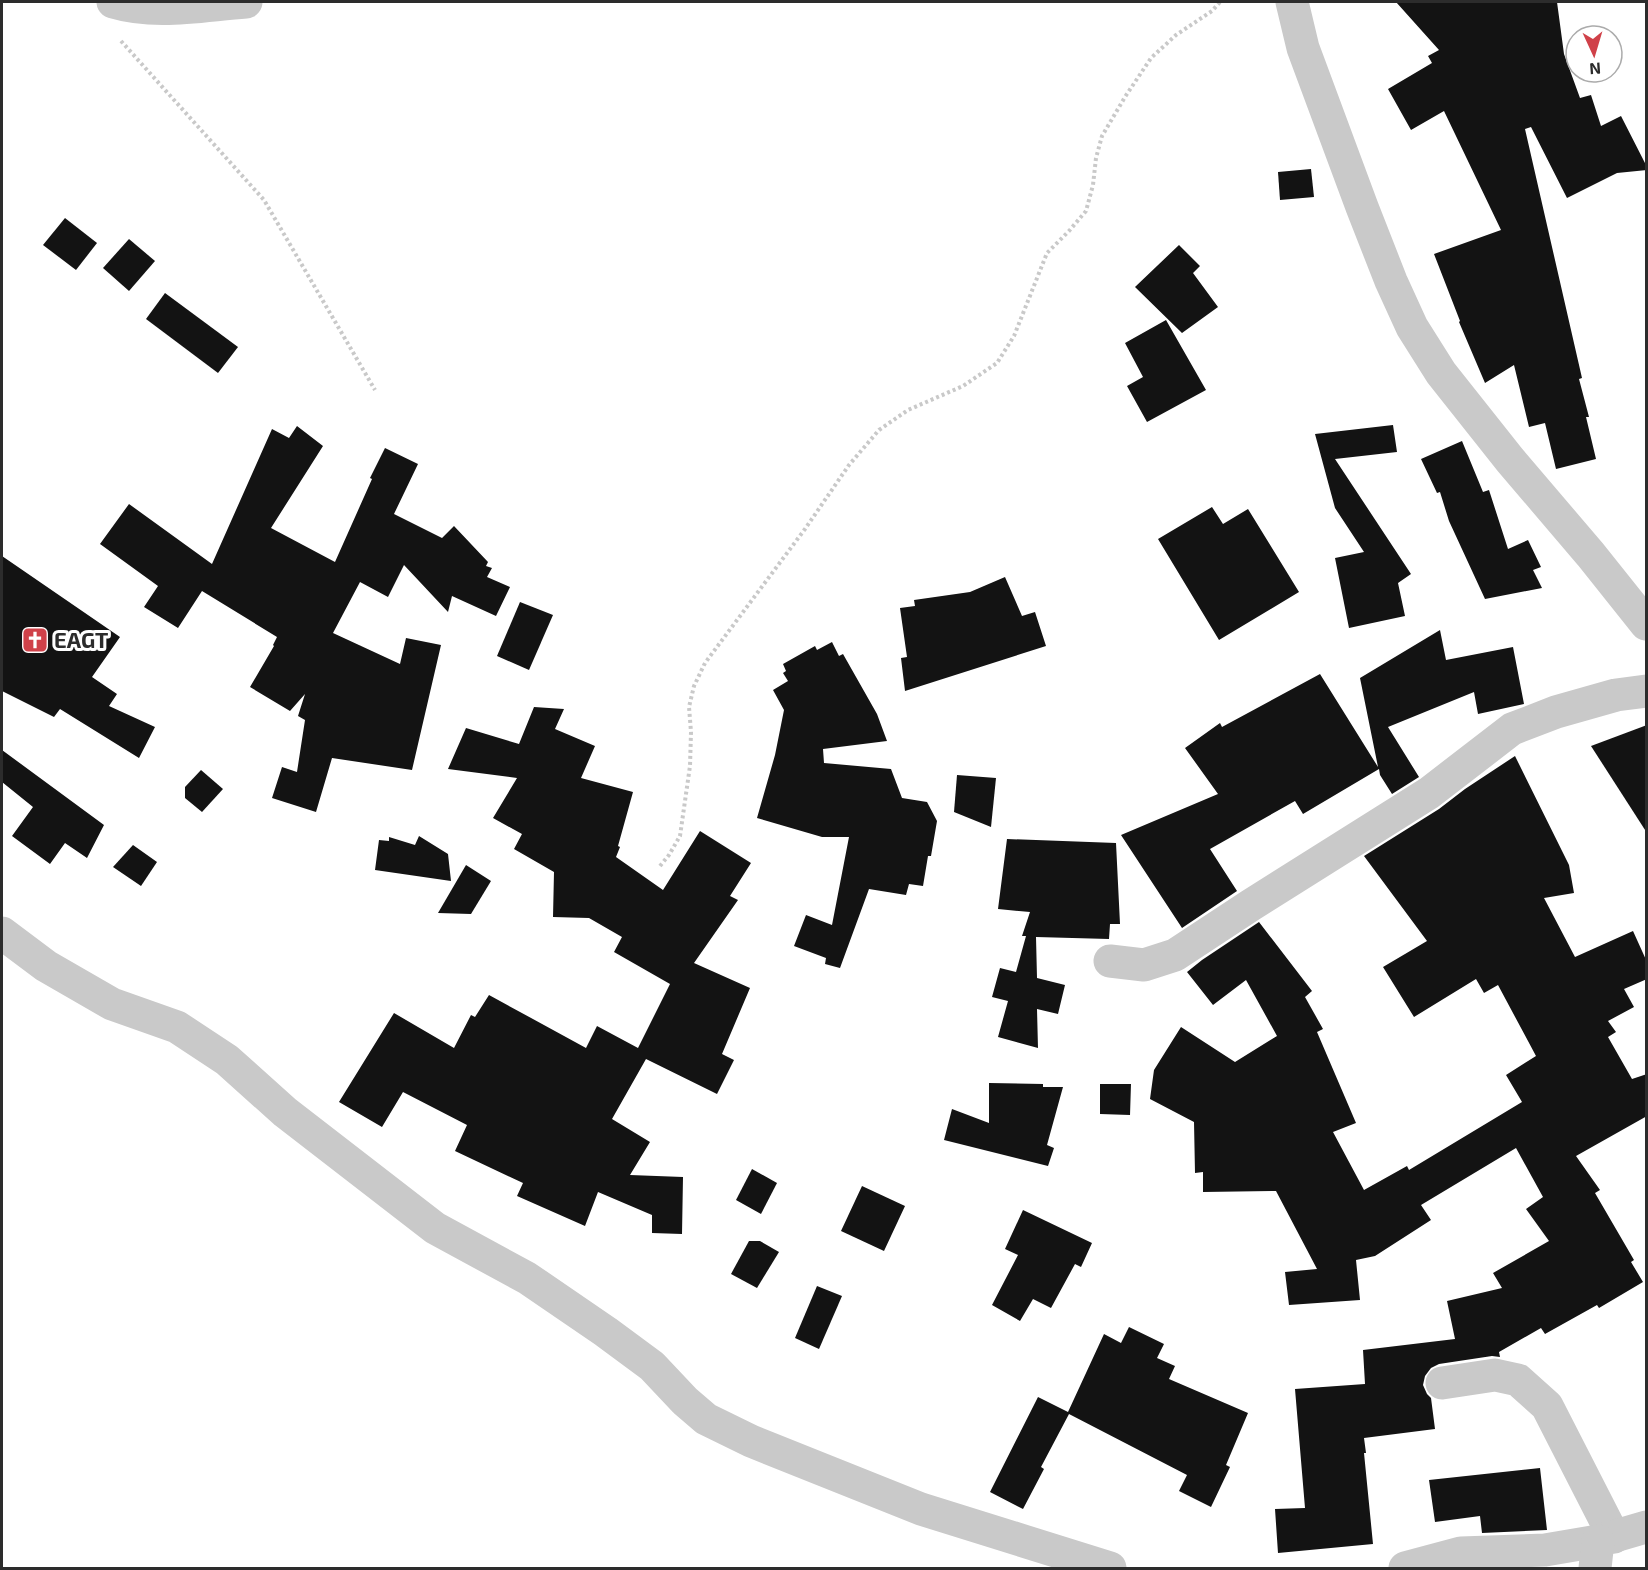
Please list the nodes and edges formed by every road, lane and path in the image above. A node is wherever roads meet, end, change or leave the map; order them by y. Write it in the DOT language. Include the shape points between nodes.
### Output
graph roads {
  1 [pos="113,2"];
  2 [pos="246,2"];
  3 [pos="1220,2"];
  4 [pos="1292,2"];
  5 [pos="119,36"];
  6 [pos="375,390"];
  7 [pos="1647,624"];
  8 [pos="1647,691"];
  9 [pos="660,866"];
  10 [pos="2,933"];
  11 [pos="1110,961"];
  12 [pos="1442,1383"];
  13 [pos="1647,1527"];
  14 [pos="1602,1549"];
  15 [pos="1110,1569"];
  16 [pos="1405,1569"];
  1 -- 2 [label="street" via="161,9"];
  3 -- 9 [label="path" via="1151,58 1125,97 1102,136 1086,211 1047,253 1014,336 997,363 963,386 908,410 879,430 849,465 705,663 689,707 690,766 680,836"];
  4 -- 7 [label="street" via="1307,58 1390,281 1412,327 1461,399"];
  5 -- 6 [label="path" via="264,200"];
  8 -- 11 [label="street" via="1616,695 1512,729 1429,794 1175,955 1144,965"];
  10 -- 15 [label="street" via="46,966 112,1004 177,1027 227,1060 285,1112 435,1228 527,1278 652,1366 706,1419 921,1509"];
  12 -- 14 [label="street" via="1495,1375 1518,1380 1547,1406"];
  13 -- 14 [label="street"];
  14 -- 16 [label="street" via="1461,1553"];
}
